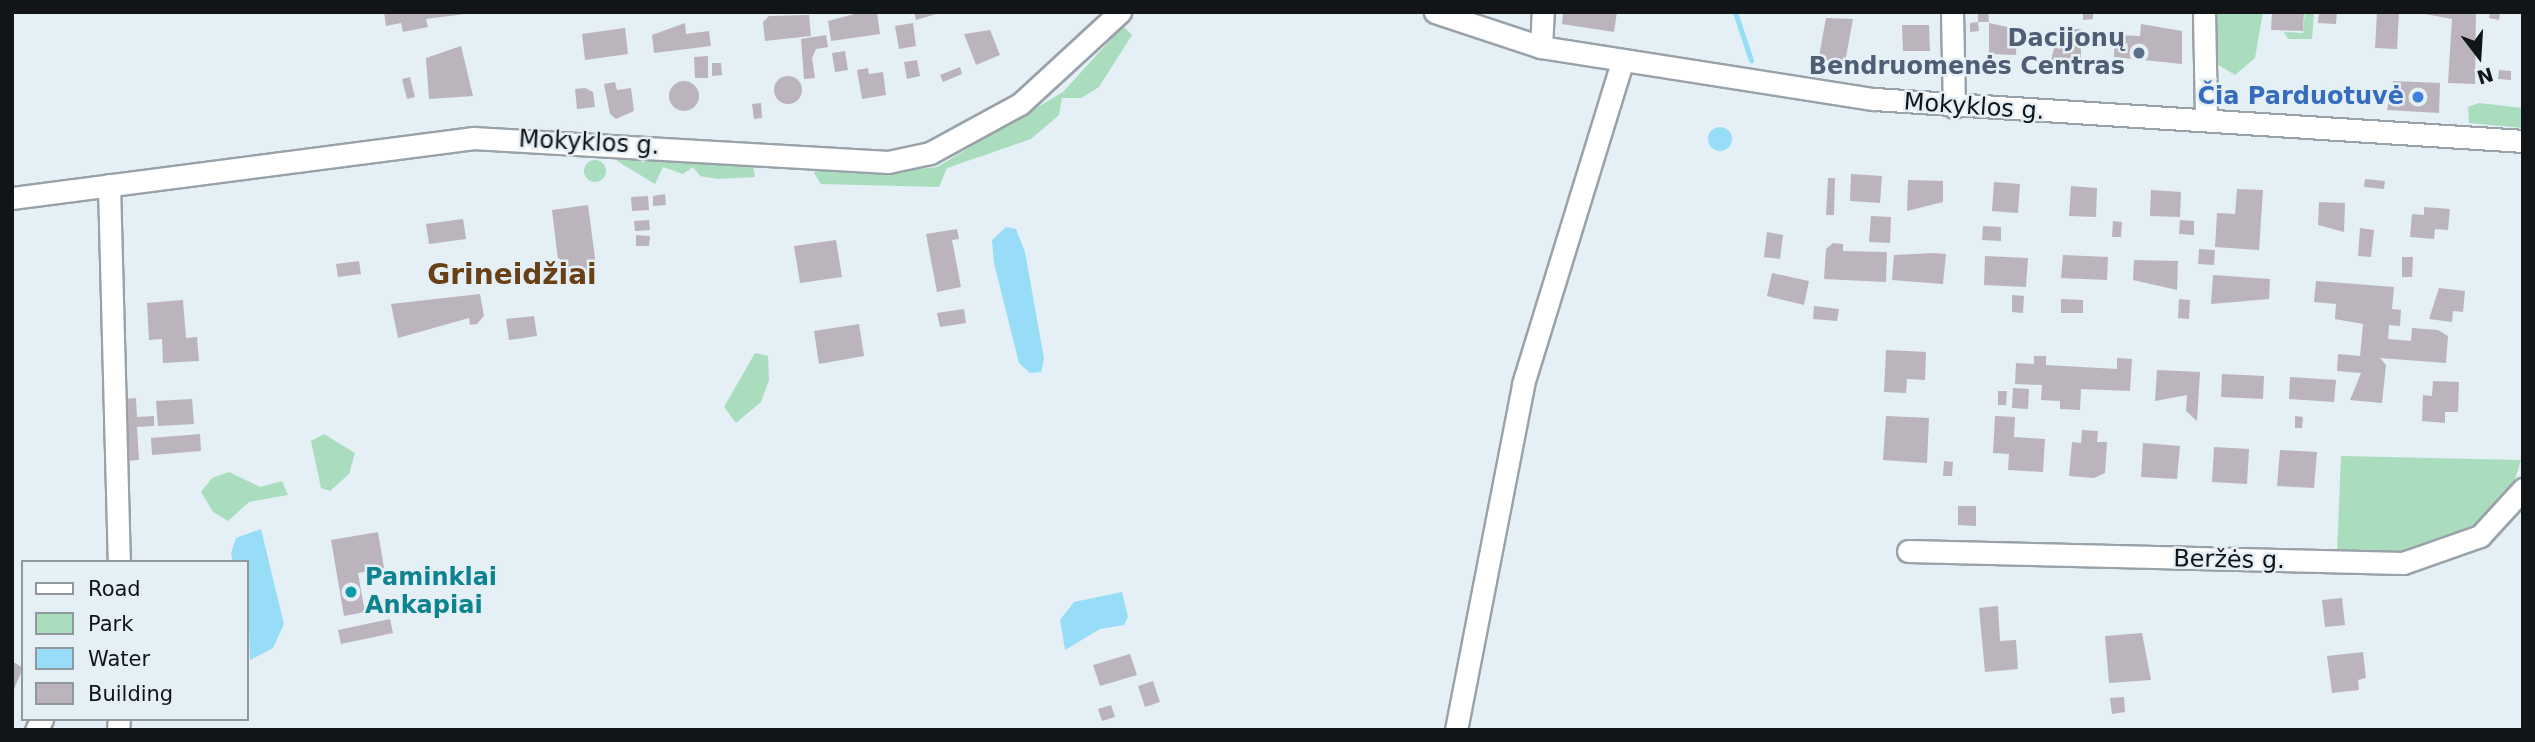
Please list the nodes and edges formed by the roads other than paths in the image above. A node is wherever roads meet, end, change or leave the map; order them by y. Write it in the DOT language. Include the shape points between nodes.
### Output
graph roads {
  1 [pos="1120,12"];
  2 [pos="1435,12"];
  3 [pos="1543,12"];
  4 [pos="1952,12"];
  5 [pos="2203,12"];
  6 [pos="1541,47"];
  7 [pos="1622,62"];
  8 [pos="1954,107"];
  9 [pos="2206,119"];
  10 [pos="2523,141"];
  11 [pos="108,185"];
  12 [pos="12,198"];
  13 [pos="2523,489"];
  14 [pos="1908,551"];
  15 [pos="119,560"];
  16 [pos="1455,730"];
  1 -- 11 [label="street, Mokyklos g." via="1020,104 930,153 888,162 473,138"];
  2 -- 6 [label="street, Mokyklos g."];
  3 -- 6 [label="street"];
  4 -- 8 [label="street"];
  5 -- 9 [label="street"];
  6 -- 7 [label="street, Mokyklos g."];
  7 -- 8 [label="street, Mokyklos g."];
  7 -- 16 [label="street" via="1523,384"];
  8 -- 9 [label="street, Mokyklos g."];
  9 -- 10 [label="street, Mokyklos g."];
  11 -- 12 [label="street, Mokyklos g."];
  11 -- 15 [label="street"];
  13 -- 14 [label="street, Beržės g." via="2480,536 2403,563"];
}
